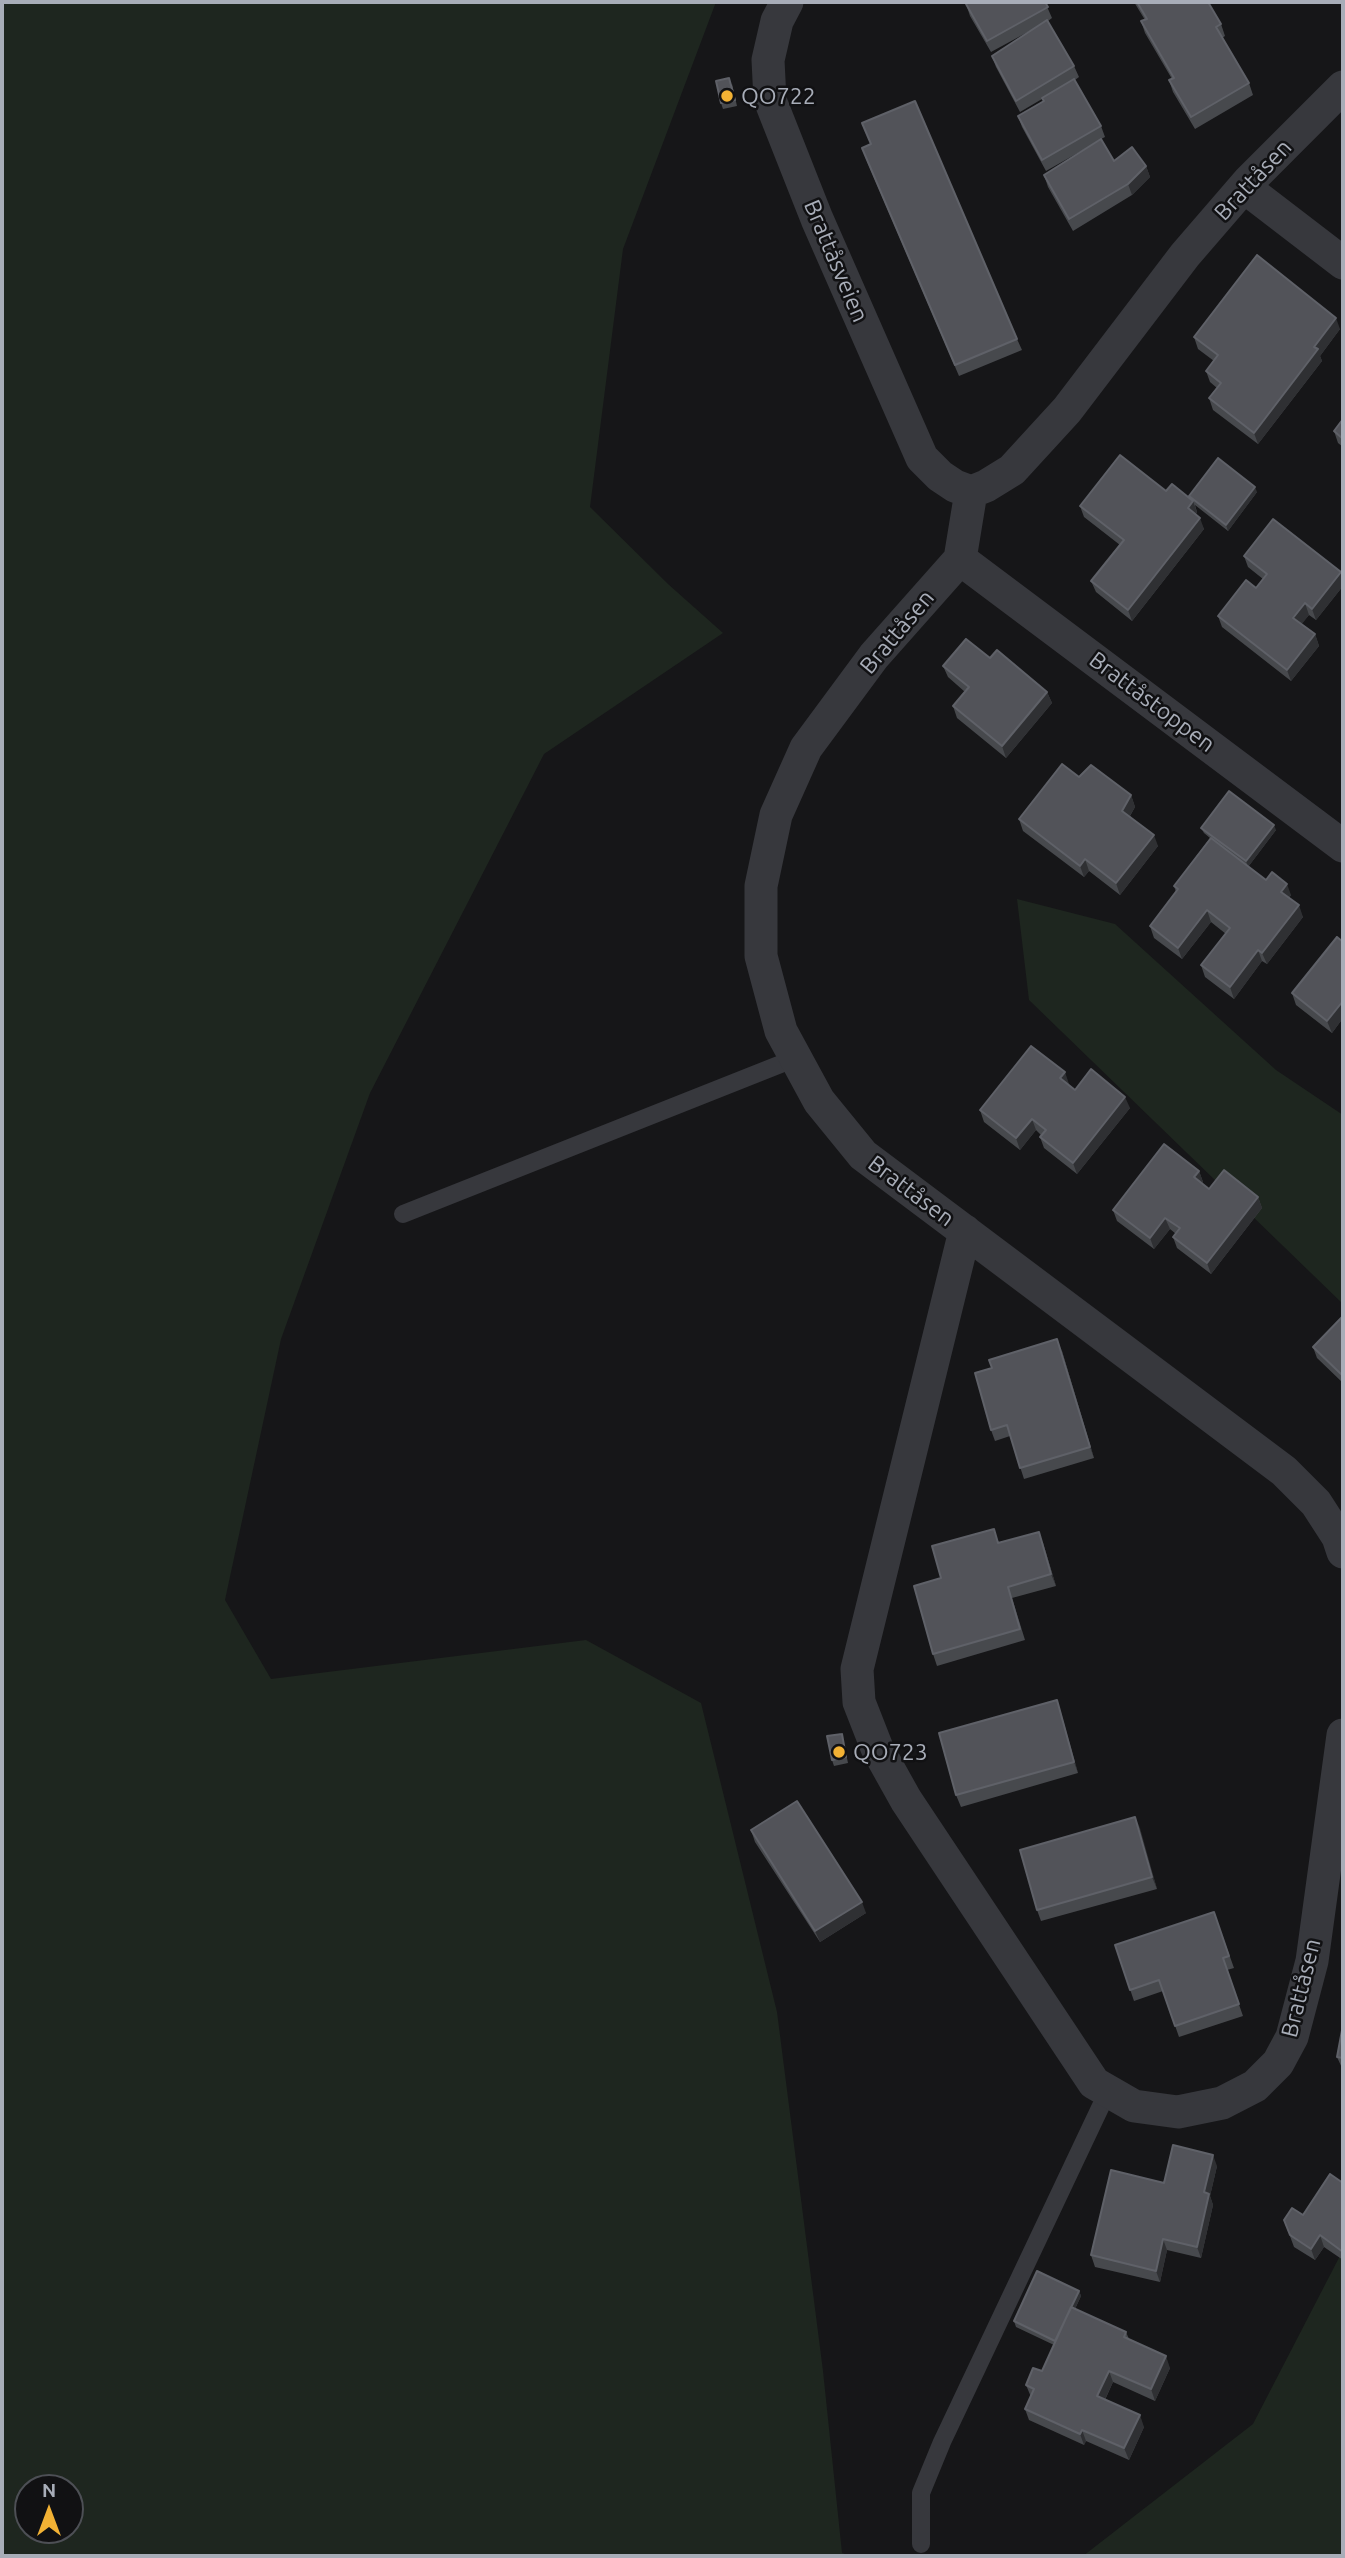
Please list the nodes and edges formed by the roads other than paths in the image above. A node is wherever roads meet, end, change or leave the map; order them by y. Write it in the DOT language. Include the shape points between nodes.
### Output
graph roads {
  1 [pos="787,2"];
  2 [pos="1343,87"];
  3 [pos="1244,187"];
  4 [pos="1343,263"];
  5 [pos="971,492"];
  6 [pos="960,559"];
  7 [pos="1343,846"];
  8 [pos="796,1058"];
  9 [pos="403,1214"];
  10 [pos="965,1231"];
  11 [pos="1343,1552"];
  12 [pos="1343,1735"];
  13 [pos="1108,2091"];
  14 [pos="921,2544"];
  1 -- 5 [label="street, Brattåsveien" via="777,21 768,60 770,100 922,458 940,476"];
  2 -- 3 [label="street, Brattåsen"];
  3 -- 4 [label="street"];
  3 -- 5 [label="street, Brattåsen" via="1185,255 1068,410 1012,470"];
  5 -- 6 [label="street"];
  6 -- 7 [label="street, Brattåstoppen"];
  6 -- 8 [label="street, Brattåsen" via="874,656 806,748 776,815 761,886 761,956 781,1031"];
  8 -- 9 [label="lane"];
  8 -- 10 [label="street, Brattåsen" via="819,1101 863,1155"];
  10 -- 11 [label="street, Brattåsen" via="1284,1471 1316,1503"];
  10 -- 13 [label="street, Brattåsen" via="857,1669 859,1702 877,1748 906,1800 1094,2083"];
  12 -- 13 [label="street, Brattåsen" via="1312,1961 1292,2037 1278,2063 1255,2086 1222,2103 1178,2112 1134,2106"];
  13 -- 14 [label="lane" via="942,2442 921,2493"];
}
